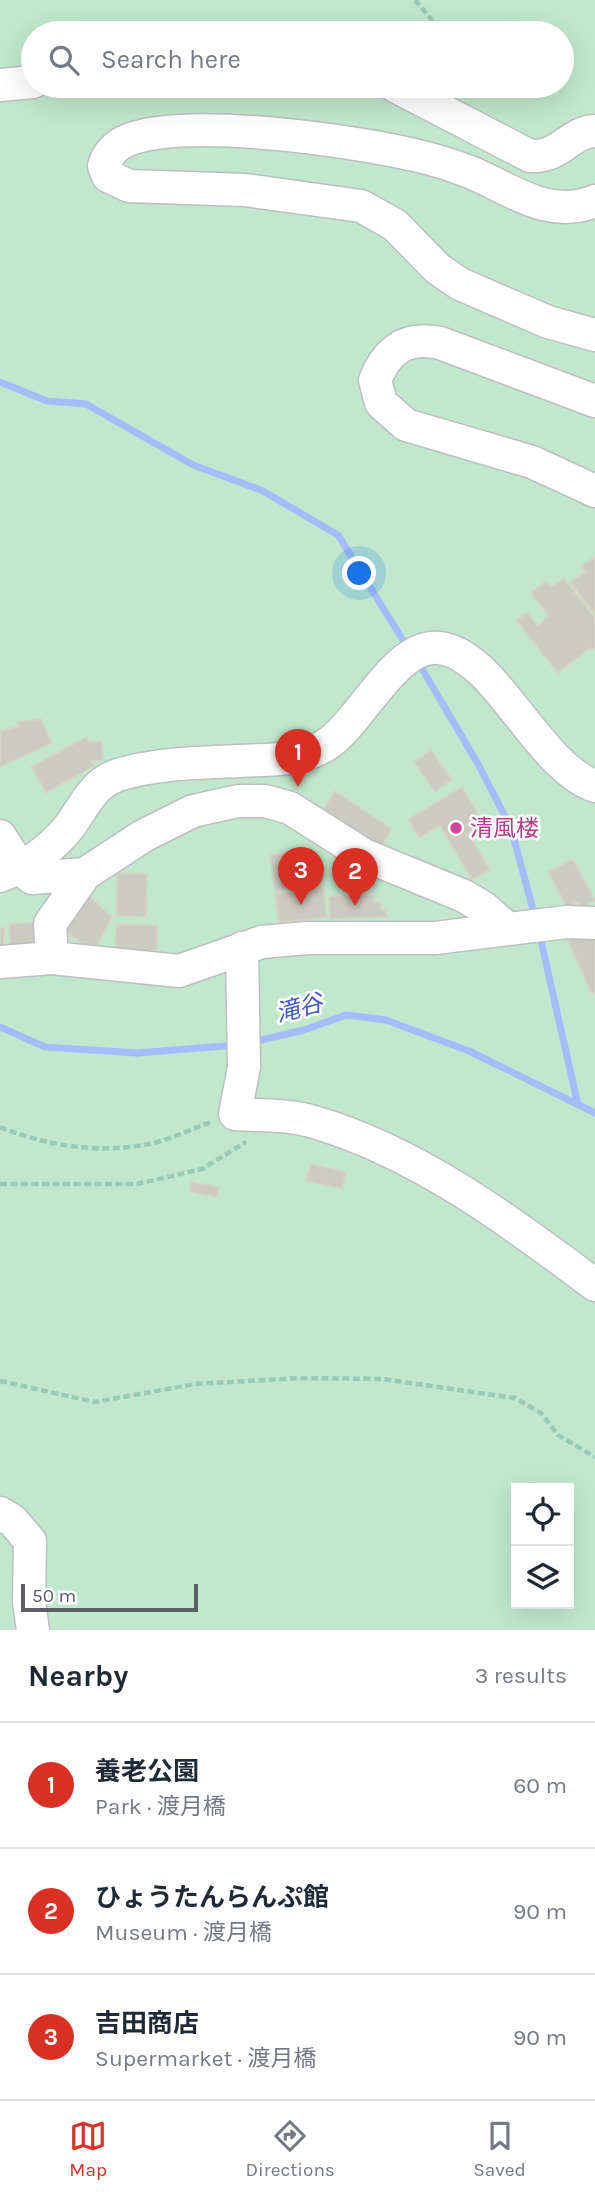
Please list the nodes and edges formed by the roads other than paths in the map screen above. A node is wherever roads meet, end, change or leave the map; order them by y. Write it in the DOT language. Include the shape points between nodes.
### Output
graph roads {
  1 [pos="0,85"];
  2 [pos="21,85"];
  3 [pos="418,98"];
  4 [pos="595,131"];
  5 [pos="595,201"];
  6 [pos="595,335"];
  7 [pos="595,401"];
  8 [pos="595,491"];
  9 [pos="595,786"];
  10 [pos="14,862"];
  11 [pos="85,874"];
  12 [pos="55,917"];
  13 [pos="595,923"];
  14 [pos="514,928"];
  15 [pos="242,948"];
  16 [pos="52,958"];
  17 [pos="0,962"];
  18 [pos="595,1284"];
  19 [pos="0,1513"];
  20 [pos="33,1630"];
  1 -- 2 [label="street"];
  3 -- 4 [label="street" via="530,156 555,153 578,135"];
  5 -- 6 [label="street" via="545,206 470,173 414,155 283,134 155,134 118,145 104,166 108,176 129,186 245,190 361,206 395,225 438,270 470,289 548,322"];
  7 -- 8 [label="street" via="425,340 398,345 375,380 381,403 406,425 532,462"];
  9 -- 10 [label="street" via="556,761 466,659 439,648 410,657 357,718 326,745 296,758 146,767 114,776 91,793 66,831 32,863"];
  10 -- 11 [label="street"];
  10 -- 12 [label="street"];
  11 -- 12 [label="street"];
  11 -- 14 [label="street" via="143,836 193,811 238,801 265,801 290,808 364,855 464,896"];
  12 -- 16 [label="street" via="50,924"];
  13 -- 14 [label="street"];
  14 -- 15 [label="street" via="435,938 307,938"];
  15 -- 16 [label="street" via="179,971"];
  15 -- 18 [label="street" via="244,1067 235,1114 314,1122 406,1160 527,1233"];
  16 -- 17 [label="street"];
  19 -- 20 [label="street" via="30,1541"];
}
